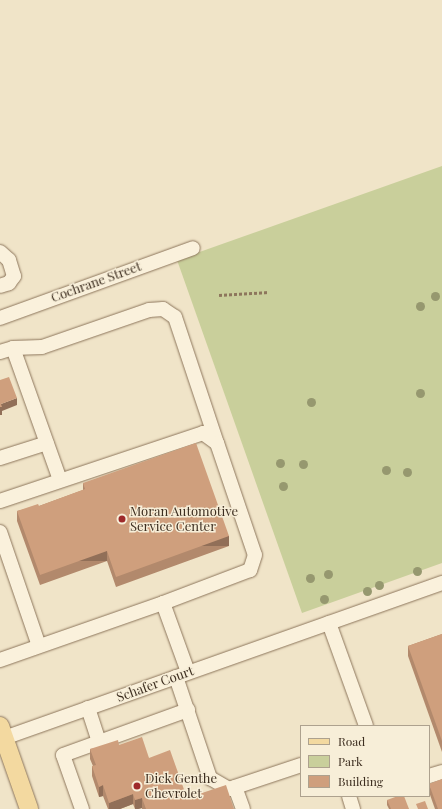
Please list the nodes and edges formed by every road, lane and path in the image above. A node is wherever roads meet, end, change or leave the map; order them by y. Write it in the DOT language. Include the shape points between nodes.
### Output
graph roads {
  1 [pos="193,248"];
  2 [pos="0,252"];
  3 [pos="0,286"];
  4 [pos="269,292"];
  5 [pos="219,295"];
  6 [pos="0,318"];
  7 [pos="7,350"];
  8 [pos="47,442"];
  9 [pos="217,443"];
  10 [pos="0,458"];
  11 [pos="60,480"];
  12 [pos="0,501"];
  13 [pos="0,532"];
  14 [pos="442,583"];
  15 [pos="164,603"];
  16 [pos="329,623"];
  17 [pos="39,646"];
  18 [pos="0,660"];
  19 [pos="182,675"];
  20 [pos="88,708"];
  21 [pos="188,710"];
  22 [pos="366,725"];
  23 [pos="3,740"];
  24 [pos="99,742"];
  25 [pos="300,765"];
  26 [pos="442,772"];
  27 [pos="430,776"];
  28 [pos="235,787"];
  29 [pos="349,797"];
  30 [pos="29,809"];
  31 [pos="82,809"];
  32 [pos="243,809"];
  33 [pos="353,809"];
  1 -- 6 [label="street, Cochrane Street"];
  2 -- 3 [label="street" via="9,260 14,276 9,283"];
  4 -- 5 [label="path"];
  7 -- 8 [label="street"];
  7 -- 9 [label="street" via="42,346 148,310 162,309 175,317"];
  8 -- 10 [label="street"];
  8 -- 11 [label="street"];
  9 -- 11 [label="street" via="203,433"];
  9 -- 15 [label="street" via="255,555 250,570"];
  11 -- 12 [label="street"];
  13 -- 17 [label="street"];
  14 -- 16 [label="street, Schafer Court"];
  15 -- 17 [label="street"];
  15 -- 19 [label="street"];
  16 -- 19 [label="street, Schafer Court"];
  16 -- 22 [label="street"];
  17 -- 18 [label="street"];
  19 -- 20 [label="street, Schafer Court"];
  19 -- 21 [label="street"];
  20 -- 23 [label="street, Schafer Court"];
  20 -- 24 [label="street"];
  21 -- 24 [label="street"];
  21 -- 28 [label="street" via="210,778 229,789"];
  23 -- 30 [label="main road"];
  24 -- 31 [label="street" via="63,755"];
  25 -- 28 [label="street"];
  26 -- 27 [label="street"];
  28 -- 32 [label="street"];
  29 -- 33 [label="street"];
}
